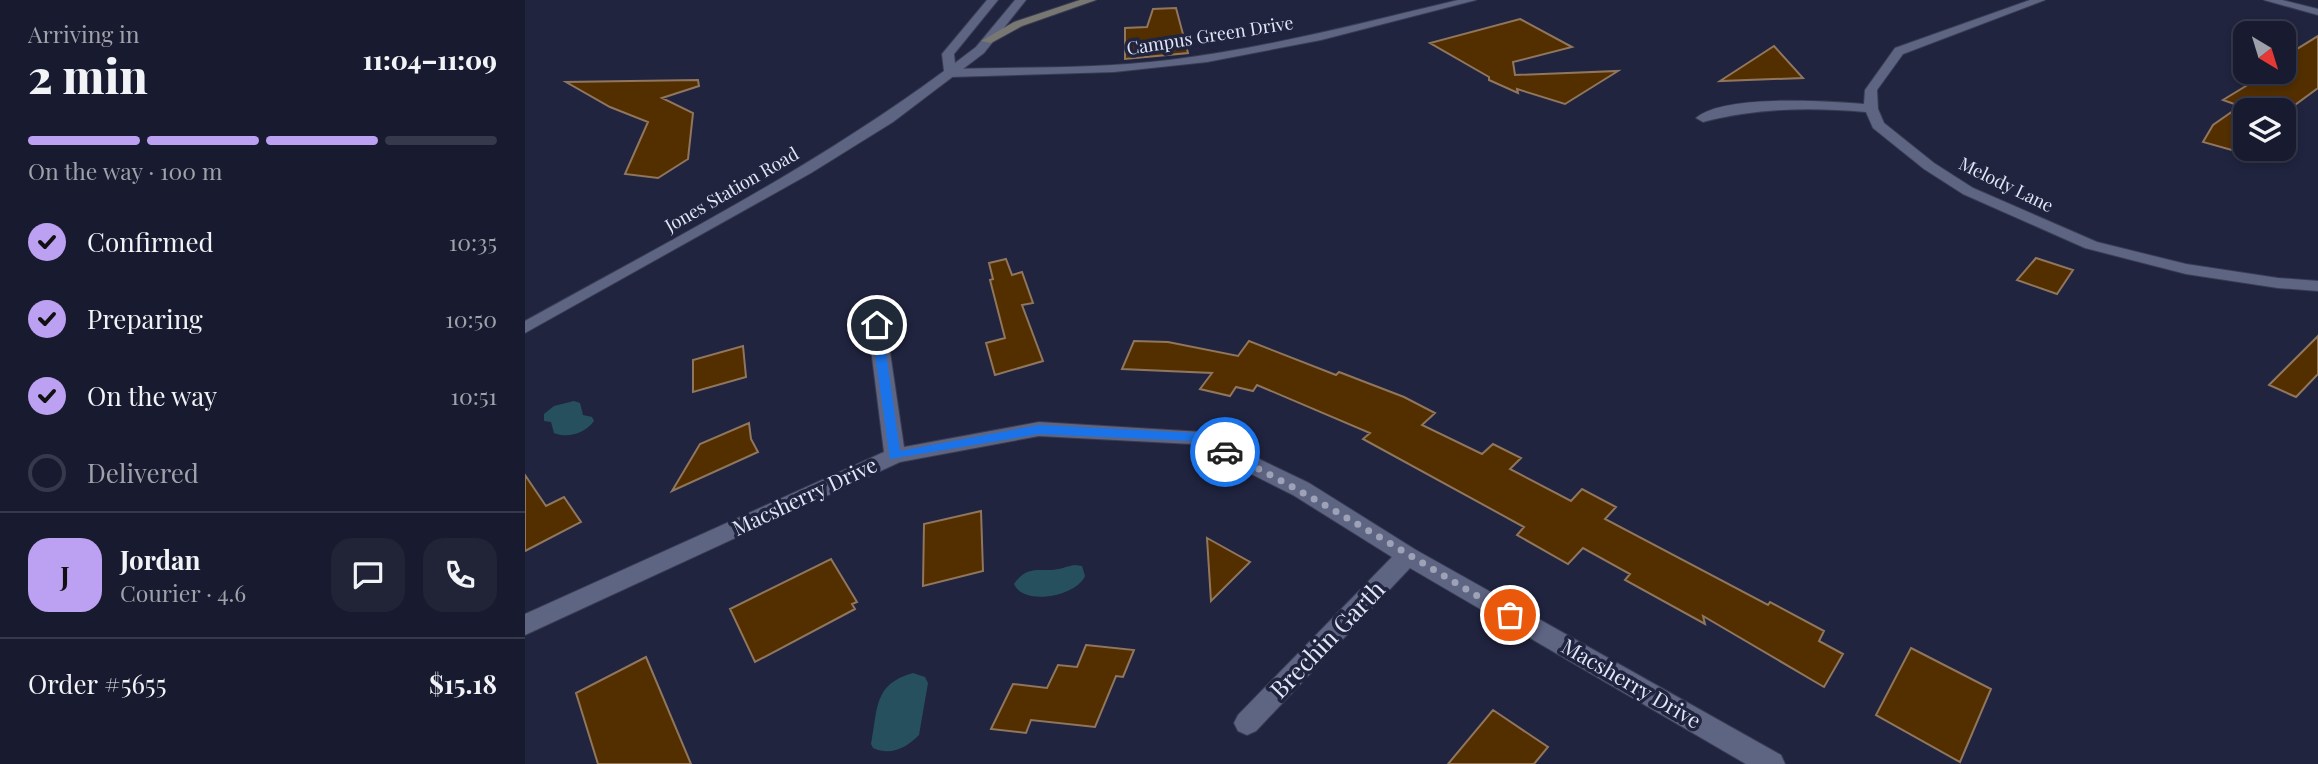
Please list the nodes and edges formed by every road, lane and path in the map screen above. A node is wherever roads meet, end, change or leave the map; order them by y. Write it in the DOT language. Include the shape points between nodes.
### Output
graph roads {
  1 [pos="993,0"];
  2 [pos="1021,0"];
  3 [pos="1091,0"];
  4 [pos="1471,0"];
  5 [pos="2039,0"];
  6 [pos="2269,0"];
  7 [pos="2318,12"];
  8 [pos="987,41"];
  9 [pos="950,73"];
  10 [pos="1871,109"];
  11 [pos="1703,118"];
  12 [pos="2318,286"];
  13 [pos="877,325"];
  14 [pos="525,328"];
  15 [pos="895,456"];
  16 [pos="1408,556"];
  17 [pos="525,625"];
  18 [pos="1247,723"];
  19 [pos="1771,764"];
  1 -- 9 [label="street" via="948,54"];
  2 -- 8 [label="street, Jones Station Road"];
  3 -- 8 [label="main road" via="1018,24"];
  4 -- 9 [label="street, Campus Green Drive" via="1249,51 1170,63 1095,70"];
  5 -- 10 [label="street" via="1899,51 1871,90"];
  6 -- 7 [label="street"];
  8 -- 9 [label="street, Jones Station Road"];
  9 -- 14 [label="street, Jones Station Road" via="888,119 806,170"];
  10 -- 11 [label="street" via="1772,103"];
  10 -- 12 [label="street, Melody Lane" via="1878,125 1953,182 2091,245 2186,269"];
  13 -- 15 [label="street"];
  15 -- 16 [label="street, Macsherry Drive" via="1039,429 1196,437 1301,489"];
  15 -- 17 [label="street, Macsherry Drive"];
  16 -- 18 [label="street, Brechin Garth"];
  16 -- 19 [label="street, Macsherry Drive"];
}
